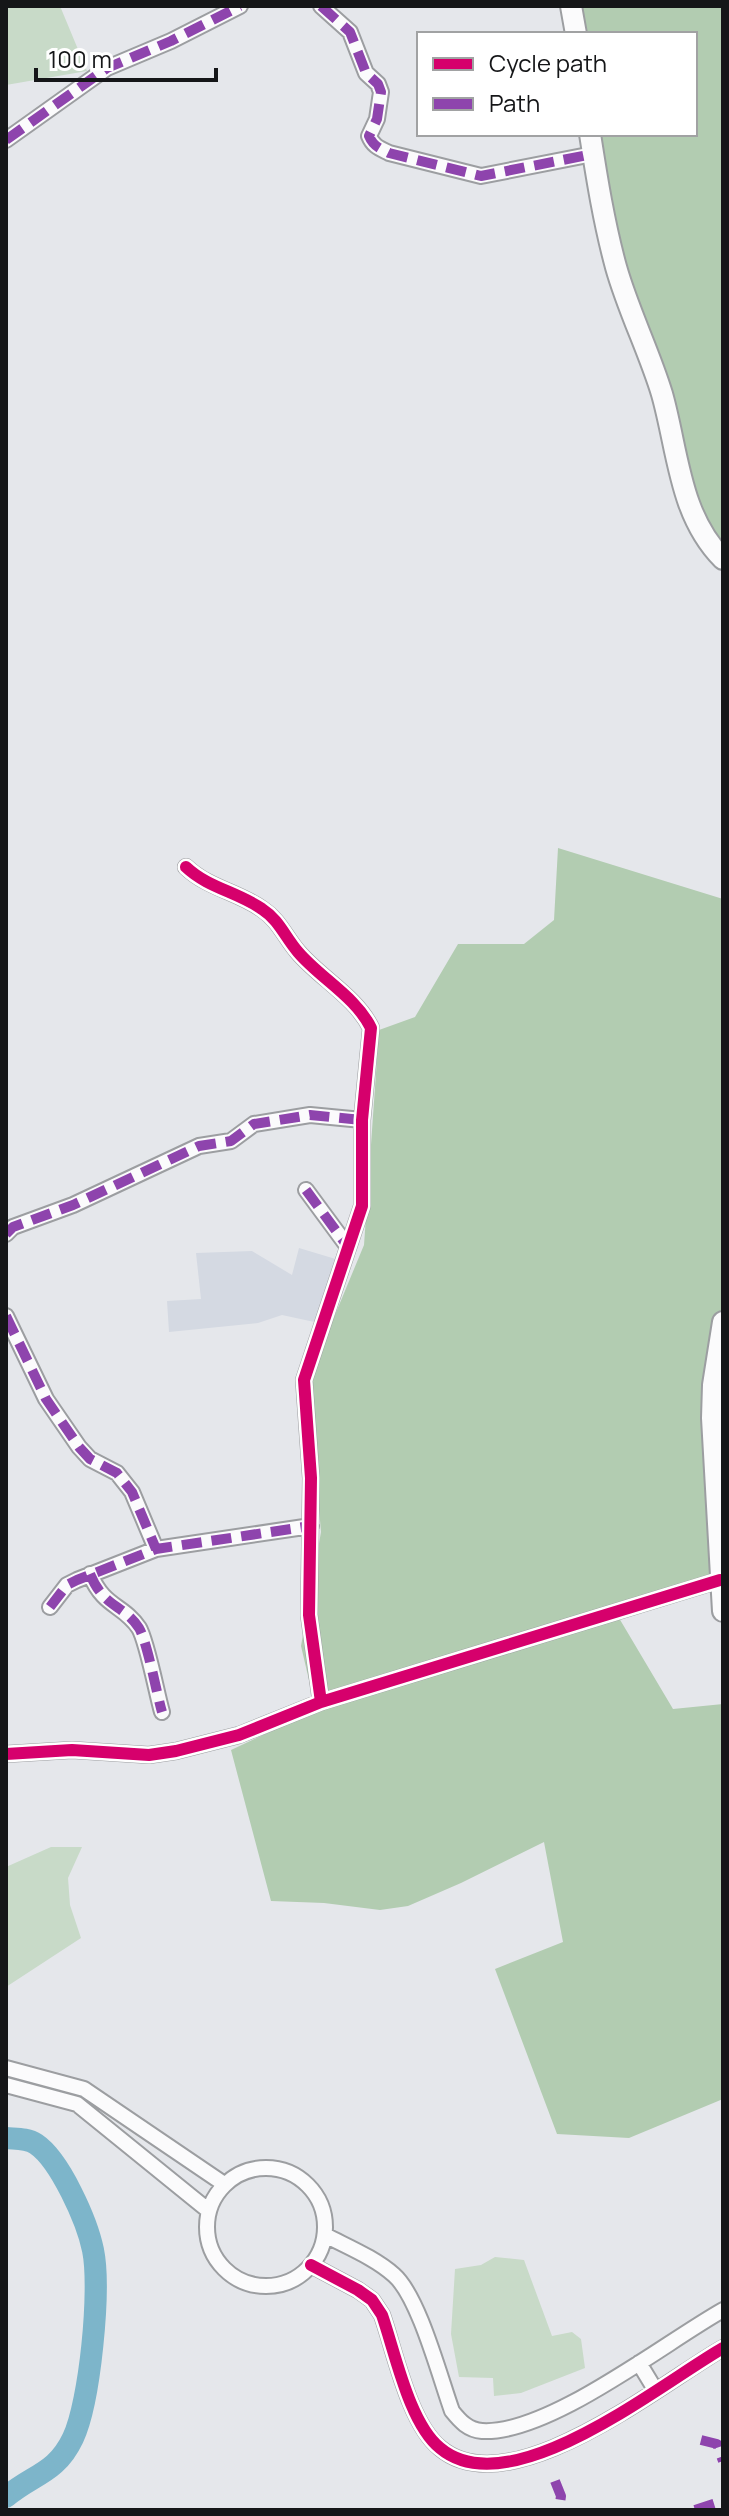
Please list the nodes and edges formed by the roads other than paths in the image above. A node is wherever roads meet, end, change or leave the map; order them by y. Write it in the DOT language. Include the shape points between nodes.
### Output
graph roads {
  1 [pos="240,6"];
  2 [pos="321,6"];
  3 [pos="571,6"];
  4 [pos="339,12"];
  5 [pos="576,32"];
  6 [pos="6,140"];
  7 [pos="592,144"];
  8 [pos="723,559"];
  9 [pos="186,867"];
  10 [pos="362,1120"];
  11 [pos="306,1190"];
  12 [pos="6,1234"];
  13 [pos="348,1247"];
  14 [pos="6,1316"];
  15 [pos="723,1322"];
  16 [pos="717,1420"];
  17 [pos="311,1526"];
  18 [pos="156,1549"];
  19 [pos="90,1574"];
  20 [pos="720,1580"];
  21 [pos="50,1607"];
  22 [pos="723,1611"];
  23 [pos="321,1702"];
  24 [pos="162,1712"];
  25 [pos="6,1754"];
  26 [pos="6,2068"];
  27 [pos="6,2085"];
  28 [pos="224,2184"];
  29 [pos="209,2211"];
  30 [pos="325,2235"];
  31 [pos="311,2265"];
  32 [pos="723,2310"];
  33 [pos="723,2348"];
  34 [pos="639,2363"];
  35 [pos="656,2391"];
  1 -- 6 [label="street" via="107,68"];
  2 -- 4 [label="street"];
  3 -- 5 [label="main road"];
  4 -- 7 [label="street" via="366,73 381,92 369,136 377,147 481,176"];
  7 -- 8 [label="main road" via="617,269 662,393 683,487 701,531"];
  9 -- 10 [label="street" via="199,879 264,910 307,962 365,1016 371,1028"];
  10 -- 12 [label="street" via="310,1115 254,1124 231,1141 199,1146"];
  10 -- 13 [label="street" via="362,1206"];
  11 -- 13 [label="street"];
  13 -- 17 [label="street" via="304,1380"];
  14 -- 18 [label="street" via="46,1399 90,1459 117,1473 132,1492"];
  15 -- 16 [label="main road" via="713,1385"];
  16 -- 20 [label="main road"];
  17 -- 18 [label="street"];
  17 -- 23 [label="street" via="309,1615"];
  18 -- 19 [label="street"];
  19 -- 21 [label="street" via="67,1585"];
  19 -- 24 [label="street" via="104,1599 140,1630"];
  20 -- 22 [label="main road"];
  20 -- 23 [label="street"];
  23 -- 25 [label="street" via="239,1735 176,1751"];
  26 -- 28 [label="street" via="84,2089"];
  27 -- 29 [label="street" via="77,2104"];
  28 -- 29 [label="street"];
  28 -- 30 [label="street" via="263,2167 297,2176 320,2202"];
  29 -- 31 [label="street" via="208,2235 215,2257 238,2279 253,2285 285,2283"];
  30 -- 31 [label="street"];
  30 -- 34 [label="street" via="397,2277 412,2300 452,2411 471,2428 501,2430 562,2409"];
  31 -- 35 [label="street" via="372,2300 424,2429 458,2460 508,2463 577,2439"];
  32 -- 34 [label="street"];
  33 -- 35 [label="street"];
  34 -- 35 [label="street"];
}
